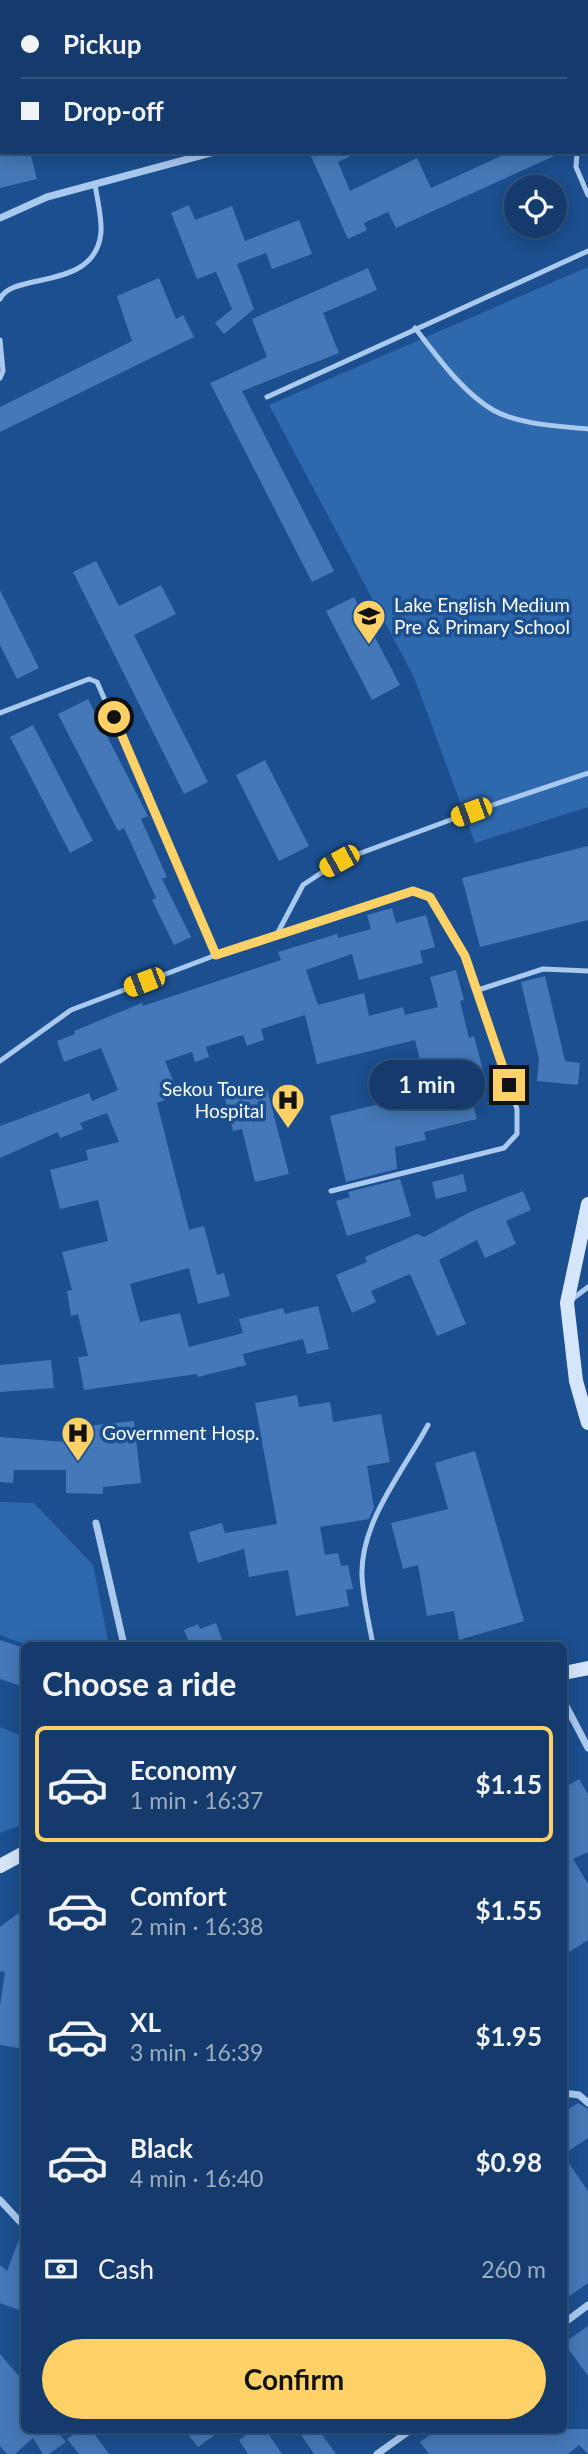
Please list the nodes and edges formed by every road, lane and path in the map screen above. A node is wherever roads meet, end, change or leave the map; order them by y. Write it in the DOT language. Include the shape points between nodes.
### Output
graph roads {
  1 [pos="207,154"];
  2 [pos="577,154"];
  3 [pos="95,184"];
  4 [pos="588,195"];
  5 [pos="0,218"];
  6 [pos="588,251"];
  7 [pos="0,299"];
  8 [pos="415,328"];
  9 [pos="0,340"];
  10 [pos="0,378"];
  11 [pos="267,397"];
  12 [pos="588,429"];
  13 [pos="0,713"];
  14 [pos="588,774"];
  15 [pos="275,936"];
  16 [pos="216,955"];
  17 [pos="588,971"];
  18 [pos="478,990"];
  19 [pos="0,1061"];
  20 [pos="331,1191"];
  21 [pos="588,1204"];
  22 [pos="588,1287"];
  23 [pos="568,1303"];
  24 [pos="588,1423"];
  25 [pos="428,1424"];
  26 [pos="96,1523"];
  27 [pos="123,1642"];
  28 [pos="373,1642"];
  29 [pos="588,1668"];
  30 [pos="567,1672"];
  31 [pos="567,1708"];
  32 [pos="588,1748"];
  33 [pos="21,1855"];
  34 [pos="0,1867"];
  35 [pos="567,2093"];
  36 [pos="588,2103"];
  37 [pos="0,2200"];
  38 [pos="21,2223"];
  39 [pos="588,2305"];
  40 [pos="567,2321"];
  41 [pos="406,2433"];
  42 [pos="377,2454"];
  1 -- 3 [label="street"];
  2 -- 4 [label="lane" via="576,167"];
  3 -- 5 [label="street" via="47,197"];
  3 -- 7 [label="lane" via="101,232 90,257 59,277 11,286"];
  6 -- 8 [label="lane"];
  8 -- 11 [label="lane"];
  8 -- 12 [label="lane" via="443,364 494,411 520,420"];
  9 -- 10 [label="lane"];
  13 -- 16 [label="lane" via="89,679 97,682"];
  14 -- 15 [label="lane" via="339,861 303,885"];
  15 -- 16 [label="lane"];
  15 -- 18 [label="lane" via="413,891 422,892 430,897 465,956"];
  16 -- 19 [label="lane" via="71,1010"];
  17 -- 18 [label="lane" via="543,969"];
  18 -- 20 [label="lane" via="517,1109 517,1134 504,1148"];
  21 -- 23 [label="main road"];
  22 -- 23 [label="lane"];
  23 -- 24 [label="main road" via="576,1381"];
  25 -- 28 [label="lane" via="364,1549 362,1576"];
  26 -- 27 [label="street"];
  29 -- 30 [label="main road"];
  31 -- 32 [label="street"];
  33 -- 34 [label="main road"];
  35 -- 36 [label="street" via="579,2095"];
  37 -- 38 [label="street"];
  39 -- 40 [label="street"];
  41 -- 42 [label="street"];
}
